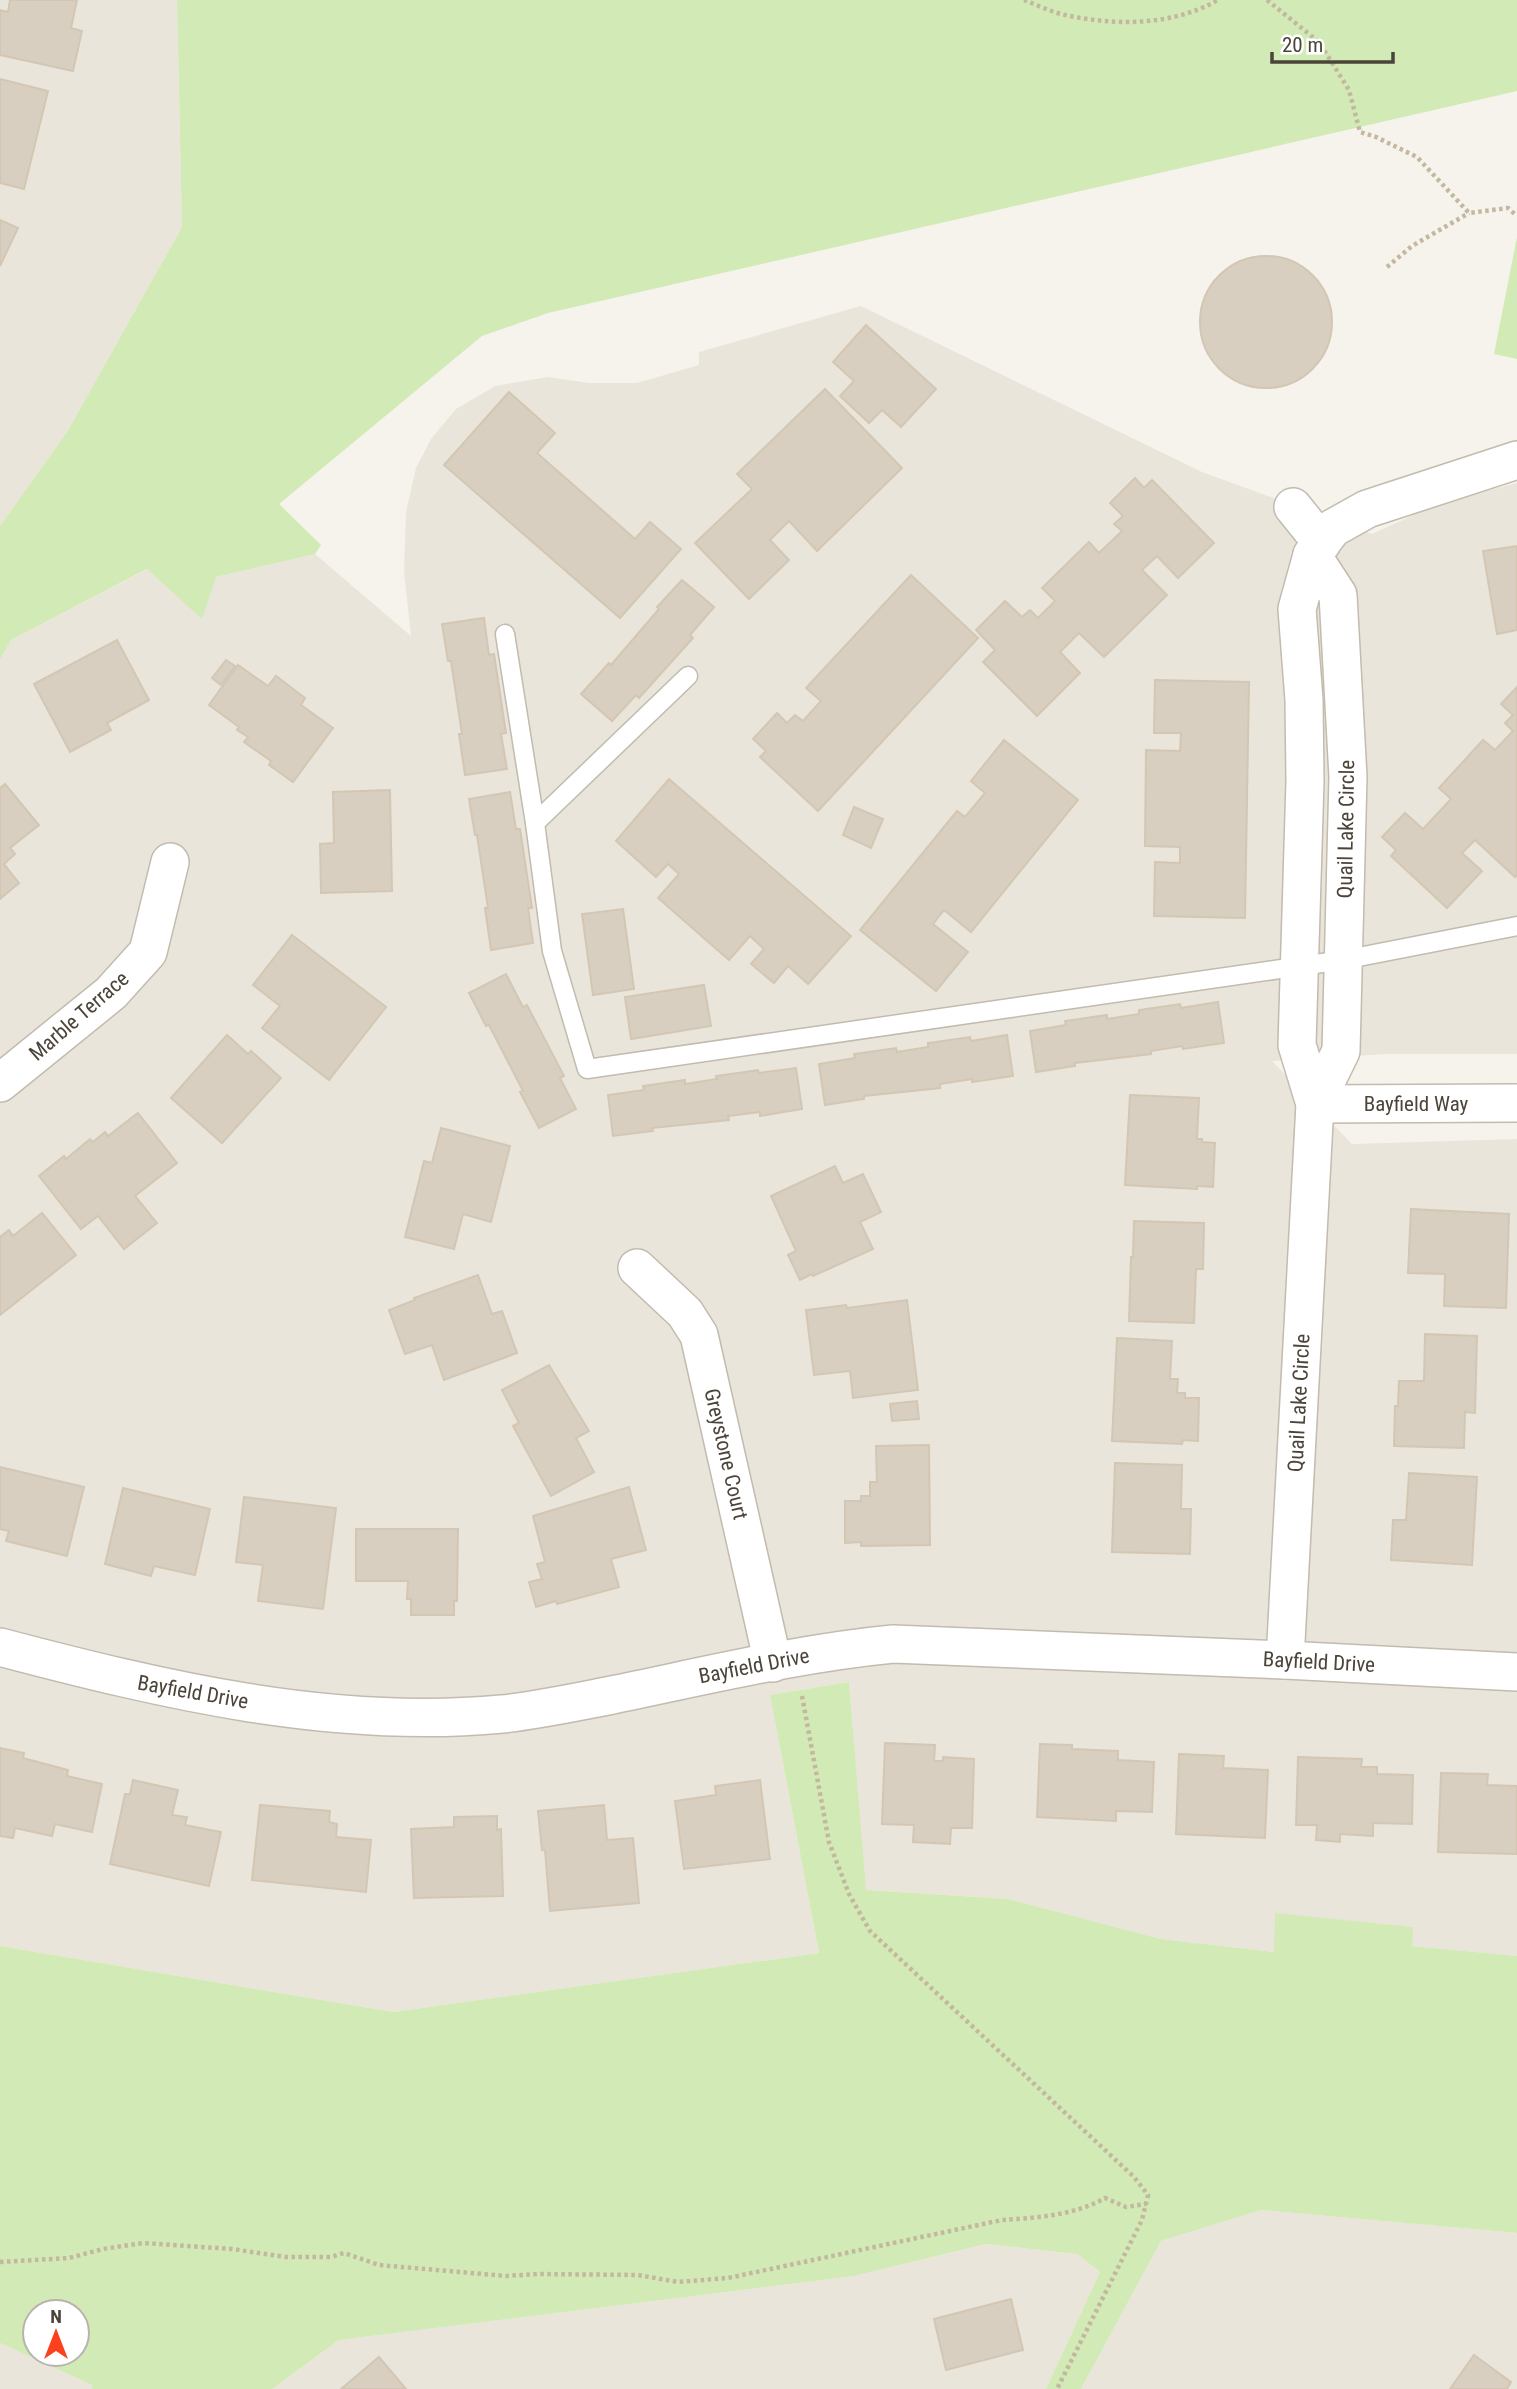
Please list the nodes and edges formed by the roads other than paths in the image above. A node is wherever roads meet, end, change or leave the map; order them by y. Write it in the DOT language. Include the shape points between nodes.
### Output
graph roads {
  1 [pos="1517,460"];
  2 [pos="1293,507"];
  3 [pos="1317,549"];
  4 [pos="505,634"];
  5 [pos="688,676"];
  6 [pos="535,823"];
  7 [pos="170,862"];
  8 [pos="1517,926"];
  9 [pos="1343,960"];
  10 [pos="1300,966"];
  11 [pos="0,1083"];
  12 [pos="1315,1104"];
  13 [pos="1517,1104"];
  14 [pos="637,1268"];
  15 [pos="0,1647"];
  16 [pos="784,1660"];
  17 [pos="1285,1660"];
  18 [pos="1517,1672"];
  1 -- 3 [label="street" via="1367,509 1333,528"];
  2 -- 3 [label="street"];
  3 -- 9 [label="street, Quail Lake Circle" via="1338,594 1348,777"];
  3 -- 10 [label="street, Quail Lake Circle" via="1297,609 1306,782"];
  4 -- 6 [label="lane"];
  5 -- 6 [label="lane"];
  6 -- 10 [label="lane" via="552,951 587,1069"];
  7 -- 11 [label="street, Marble Terrace" via="148,952 111,993"];
  8 -- 9 [label="lane"];
  9 -- 10 [label="lane"];
  9 -- 12 [label="street, Quail Lake Circle" via="1341,1051"];
  10 -- 12 [label="street, Quail Lake Circle" via="1297,1045"];
  12 -- 13 [label="street, Bayfield Way"];
  12 -- 17 [label="street, Quail Lake Circle"];
  14 -- 16 [label="street, Greystone Court" via="685,1313 698,1335"];
  15 -- 16 [label="street, Bayfield Drive" via="117,1678 220,1698 396,1718 504,1713 560,1705"];
  16 -- 17 [label="street, Bayfield Drive" via="893,1644"];
  17 -- 18 [label="street, Bayfield Drive"];
}
